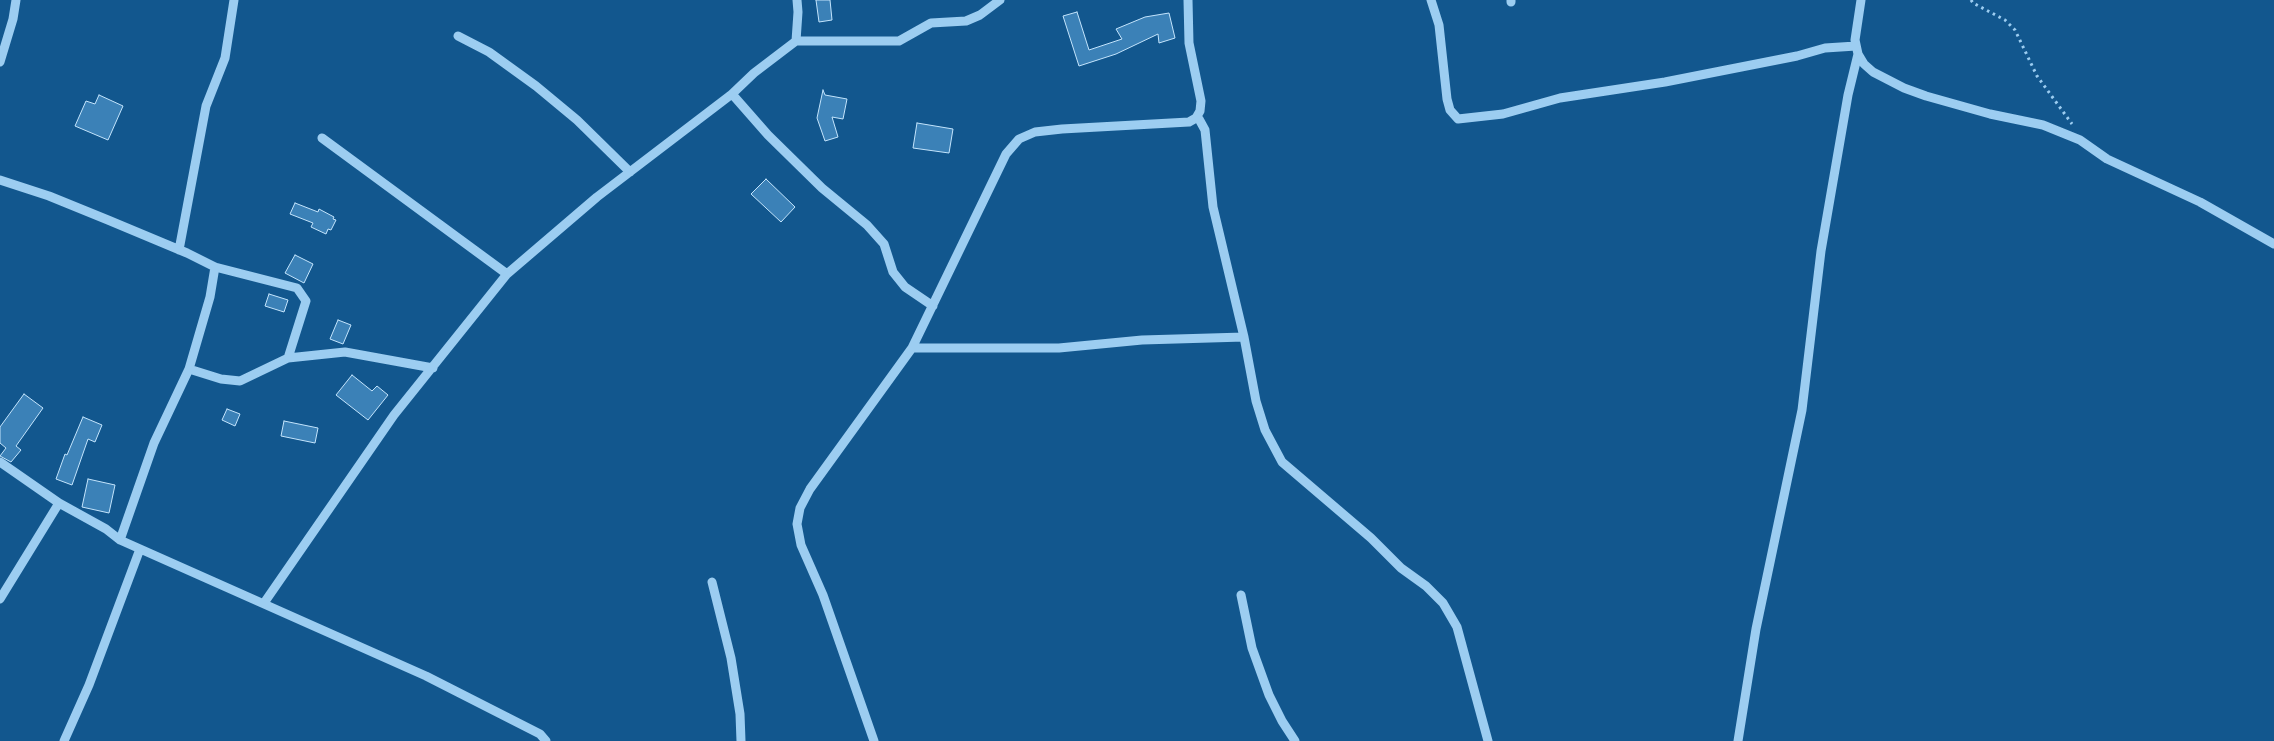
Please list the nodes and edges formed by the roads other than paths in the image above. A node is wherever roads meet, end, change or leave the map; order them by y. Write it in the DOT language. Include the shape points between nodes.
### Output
graph roads {
  1 [pos="16,0"];
  2 [pos="234,0"];
  3 [pos="797,0"];
  4 [pos="1000,0"];
  5 [pos="1188,0"];
  6 [pos="1431,0"];
  7 [pos="1858,1"];
  8 [pos="458,36"];
  9 [pos="796,41"];
  10 [pos="1857,50"];
  11 [pos="0,62"];
  12 [pos="732,94"];
  13 [pos="1196,118"];
  14 [pos="322,138"];
  15 [pos="630,172"];
  16 [pos="0,180"];
  17 [pos="2274,244"];
  18 [pos="179,250"];
  19 [pos="215,267"];
  20 [pos="507,274"];
  21 [pos="933,306"];
  22 [pos="1244,337"];
  23 [pos="912,348"];
  24 [pos="288,358"];
  25 [pos="433,368"];
  26 [pos="188,369"];
  27 [pos="0,462"];
  28 [pos="59,503"];
  29 [pos="120,540"];
  30 [pos="140,549"];
  31 [pos="712,582"];
  32 [pos="1241,595"];
  33 [pos="0,599"];
  34 [pos="264,603"];
  35 [pos="64,741"];
  36 [pos="546,741"];
  37 [pos="741,741"];
  38 [pos="874,741"];
  39 [pos="1294,741"];
  40 [pos="1488,741"];
  41 [pos="1738,741"];
  1 -- 11 [label="street"];
  2 -- 18 [label="street" via="225,58 206,106"];
  3 -- 9 [label="street"];
  4 -- 9 [label="street" via="966,21 931,23 899,41"];
  5 -- 13 [label="street" via="1189,42 1201,101"];
  6 -- 10 [label="street" via="1439,25 1447,100 1458,119 1503,114 1560,98 1772,62 1825,48"];
  7 -- 10 [label="street"];
  8 -- 15 [label="street" via="489,52 536,86 577,120"];
  9 -- 12 [label="street"];
  10 -- 17 [label="street" via="1864,64 1873,72 1904,88 1990,114 2043,125 2080,140 2107,159 2200,202"];
  10 -- 41 [label="street" via="1821,251 1802,410 1756,629"];
  12 -- 15 [label="street"];
  12 -- 21 [label="street" via="822,188 867,225 884,244 893,272 905,286"];
  13 -- 21 [label="street" via="1188,122 1035,132 1019,139 1006,154"];
  13 -- 22 [label="street" via="1205,130 1213,207"];
  14 -- 20 [label="street"];
  15 -- 20 [label="street"];
  16 -- 18 [label="street" via="49,196"];
  18 -- 19 [label="street"];
  19 -- 24 [label="street" via="297,288 304,294 306,300"];
  19 -- 26 [label="street" via="210,297"];
  20 -- 25 [label="street"];
  21 -- 23 [label="street"];
  22 -- 23 [label="street" via="1142,340 1059,348"];
  22 -- 40 [label="street" via="1256,401 1265,430 1282,462 1443,602 1457,627"];
  23 -- 38 [label="street" via="810,489 800,508 797,524"];
  24 -- 25 [label="street" via="345,352"];
  24 -- 26 [label="street" via="240,381 220,379"];
  25 -- 34 [label="street" via="394,416"];
  26 -- 29 [label="street" via="154,442"];
  27 -- 28 [label="street"];
  28 -- 29 [label="street"];
  28 -- 33 [label="street"];
  29 -- 30 [label="street"];
  30 -- 34 [label="street"];
  30 -- 35 [label="street" via="90,685"];
  31 -- 37 [label="street" via="731,658"];
  32 -- 39 [label="street" via="1252,648 1282,721"];
  34 -- 36 [label="street" via="426,676 540,734"];
}
